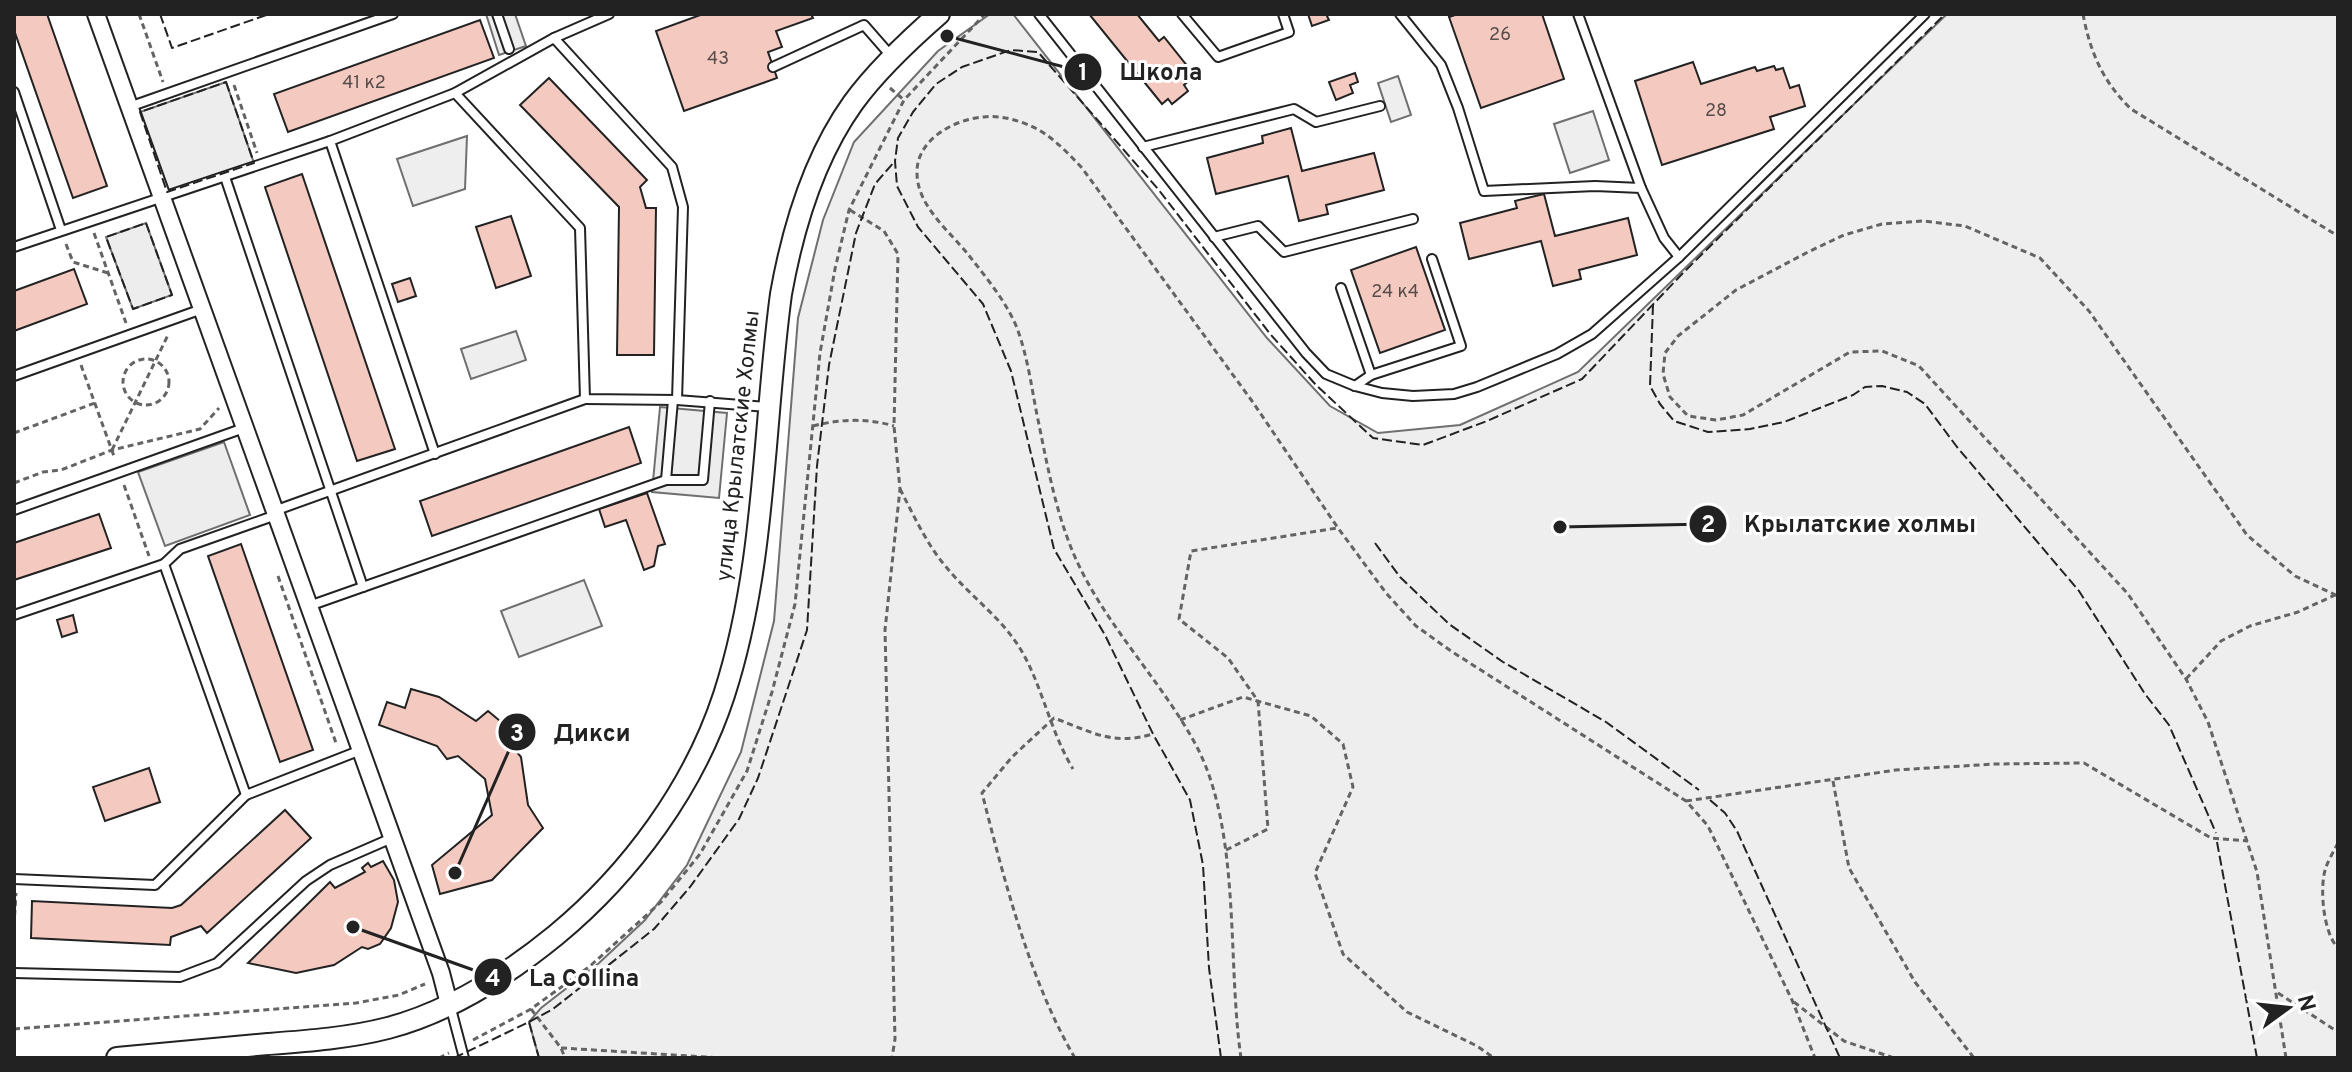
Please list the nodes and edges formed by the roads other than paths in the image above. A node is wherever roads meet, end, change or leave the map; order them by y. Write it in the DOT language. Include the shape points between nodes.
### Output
graph roads {
  1 [pos="96,14"];
  2 [pos="393,14"];
  3 [pos="497,14"];
  4 [pos="609,14"];
  5 [pos="860,14"];
  6 [pos="939,14"];
  7 [pos="1039,14"];
  8 [pos="1182,14"];
  9 [pos="1283,14"];
  10 [pos="1400,14"];
  11 [pos="1578,14"];
  12 [pos="1925,14"];
  13 [pos="864,25"];
  14 [pos="554,38"];
  15 [pos="509,49"];
  16 [pos="892,58"];
  17 [pos="773,67"];
  18 [pos="14,92"];
  19 [pos="455,93"];
  20 [pos="1380,106"];
  21 [pos="129,108"];
  22 [pos="19,120"];
  23 [pos="330,141"];
  24 [pos="1143,147"];
  25 [pos="225,177"];
  26 [pos="1641,188"];
  27 [pos="161,198"];
  28 [pos="1413,219"];
  29 [pos="63,235"];
  30 [pos="1214,237"];
  31 [pos="14,247"];
  32 [pos="1679,257"];
  33 [pos="1432,259"];
  34 [pos="1341,288"];
  35 [pos="203,308"];
  36 [pos="1371,375"];
  37 [pos="14,376"];
  38 [pos="1355,386"];
  39 [pos="585,399"];
  40 [pos="675,400"];
  41 [pos="710,401"];
  42 [pos="769,407"];
  43 [pos="245,427"];
  44 [pos="435,454"];
  45 [pos="666,480"];
  46 [pos="331,491"];
  47 [pos="14,510"];
  48 [pos="275,513"];
  49 [pos="164,564"];
  50 [pos="363,587"];
  51 [pos="309,606"];
  52 [pos="14,615"];
  53 [pos="361,750"];
  54 [pos="246,795"];
  55 [pos="392,838"];
  56 [pos="14,879"];
  57 [pos="14,973"];
  58 [pos="449,1004"];
  59 [pos="117,1058"];
  60 [pos="464,1058"];
  1 -- 21 [label="street"];
  2 -- 21 [label="lane"];
  3 -- 15 [label="lane"];
  4 -- 14 [label="lane"];
  5 -- 13 [label="lane"];
  6 -- 16 [label="street, улица Крылатские Холмы"];
  7 -- 24 [label="lane"];
  8 -- 9 [label="lane" via="1218,57 1289,32"];
  10 -- 26 [label="lane" via="1441,65 1484,191"];
  11 -- 26 [label="lane"];
  12 -- 32 [label="lane"];
  13 -- 16 [label="lane"];
  13 -- 17 [label="lane"];
  14 -- 19 [label="lane"];
  14 -- 40 [label="lane" via="672,167 683,207"];
  16 -- 42 [label="street, улица Крылатские Холмы" via="852,104 820,158 807,194 783,282"];
  18 -- 22 [label="lane"];
  19 -- 23 [label="lane"];
  19 -- 39 [label="lane" via="580,228"];
  20 -- 24 [label="lane" via="1316,122 1294,109"];
  21 -- 27 [label="street"];
  22 -- 29 [label="lane"];
  23 -- 25 [label="lane"];
  23 -- 44 [label="lane"];
  24 -- 30 [label="lane"];
  25 -- 27 [label="lane"];
  25 -- 46 [label="lane"];
  26 -- 32 [label="lane"];
  27 -- 29 [label="lane"];
  27 -- 35 [label="street"];
  28 -- 30 [label="lane" via="1284,252 1258,226"];
  29 -- 31 [label="lane"];
  30 -- 38 [label="lane" via="1316,364"];
  32 -- 38 [label="lane" via="1592,334 1477,387 1413,396"];
  33 -- 36 [label="lane" via="1461,346"];
  34 -- 36 [label="lane"];
  35 -- 37 [label="lane"];
  35 -- 43 [label="street"];
  36 -- 38 [label="lane"];
  39 -- 40 [label="lane"];
  39 -- 44 [label="lane"];
  40 -- 41 [label="lane"];
  40 -- 45 [label="lane"];
  41 -- 42 [label="lane"];
  41 -- 45 [label="lane" via="703,480"];
  42 -- 58 [label="street, улица Крылатские Холмы" via="748,586 725,692 697,761 633,857 582,914 507,970"];
  43 -- 47 [label="lane"];
  43 -- 48 [label="street"];
  44 -- 46 [label="lane"];
  45 -- 50 [label="lane"];
  46 -- 48 [label="lane"];
  46 -- 50 [label="lane"];
  48 -- 49 [label="lane" via="180,549"];
  48 -- 51 [label="street"];
  49 -- 52 [label="lane"];
  49 -- 54 [label="lane"];
  50 -- 51 [label="lane"];
  51 -- 53 [label="street"];
  53 -- 54 [label="lane"];
  53 -- 55 [label="street"];
  54 -- 56 [label="lane" via="155,885"];
  55 -- 57 [label="lane" via="306,881 217,963 199,972 180,977"];
  55 -- 58 [label="street"];
  58 -- 59 [label="street, улица Крылатские Холмы" via="420,1018 354,1034"];
  58 -- 60 [label="lane"];
}
